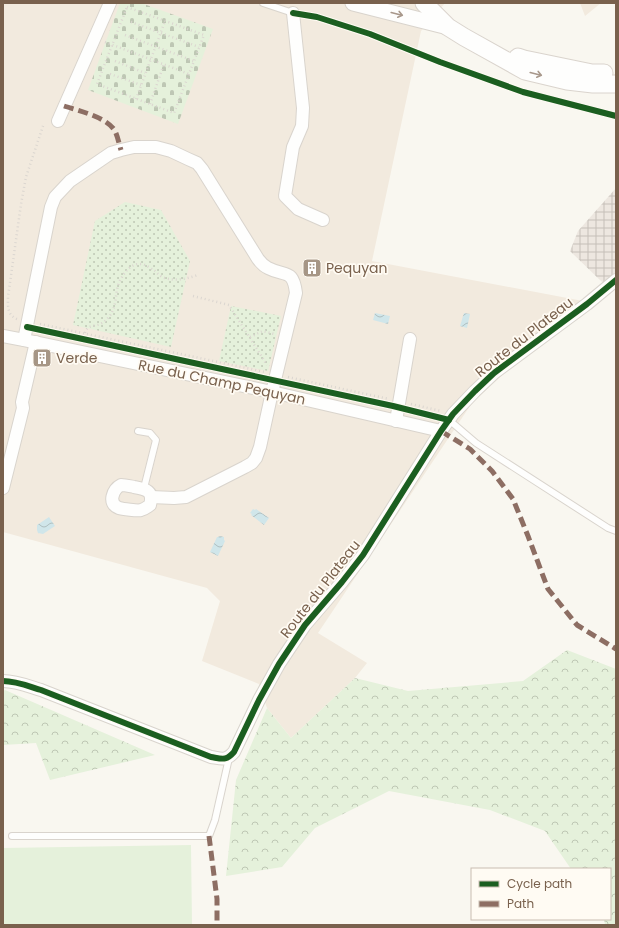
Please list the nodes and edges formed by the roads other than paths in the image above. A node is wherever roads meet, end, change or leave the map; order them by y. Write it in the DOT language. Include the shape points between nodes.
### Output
graph roads {
  1 [pos="110,3"];
  2 [pos="263,3"];
  3 [pos="380,3"];
  4 [pos="424,3"];
  5 [pos="356,4"];
  6 [pos="293,13"];
  7 [pos="448,27"];
  8 [pos="464,37"];
  9 [pos="616,73"];
  10 [pos="616,84"];
  11 [pos="58,121"];
  12 [pos="323,220"];
  13 [pos="616,280"];
  14 [pos="3,336"];
  15 [pos="410,339"];
  16 [pos="24,340"];
  17 [pos="36,342"];
  18 [pos="272,392"];
  19 [pos="451,417"];
  20 [pos="396,421"];
  21 [pos="138,431"];
  22 [pos="441,431"];
  23 [pos="3,488"];
  24 [pos="147,493"];
  25 [pos="616,531"];
  26 [pos="3,681"];
  27 [pos="229,758"];
  28 [pos="12,836"];
  1 -- 11 [label="street"];
  2 -- 6 [label="lane"];
  3 -- 5 [label="street"];
  4 -- 7 [label="main road"];
  5 -- 7 [label="street, one-way"];
  6 -- 12 [label="street" via="303,108 302,126 293,147 285,196 298,209"];
  7 -- 8 [label="main road"];
  8 -- 9 [label="main road" via="524,59 592,73"];
  8 -- 10 [label="main road, one-way" via="525,71 567,81"];
  13 -- 19 [label="street, Route du Plateau" via="494,374"];
  14 -- 16 [label="street, Rue du Champ Pequyan"];
  15 -- 20 [label="street"];
  16 -- 17 [label="street, Rue du Champ Pequyan"];
  16 -- 18 [label="street" via="50,208 56,196 70,181 111,153 134,147 156,147 197,163 258,259 264,266 289,275 293,280 296,294"];
  17 -- 18 [label="street, Rue du Champ Pequyan"];
  17 -- 23 [label="street"];
  18 -- 20 [label="street, Rue du Champ Pequyan"];
  18 -- 24 [label="street" via="260,447 252,463 186,497 174,498"];
  19 -- 22 [label="street, Route du Plateau"];
  19 -- 25 [label="lane" via="476,442"];
  20 -- 22 [label="street, Rue du Champ Pequyan"];
  21 -- 24 [label="lane" via="150,433 156,440"];
  22 -- 27 [label="street, Route du Plateau" via="363,555 305,625 279,664"];
  26 -- 27 [label="street" via="41,690 211,757"];
  27 -- 28 [label="lane" via="209,836"];
}
